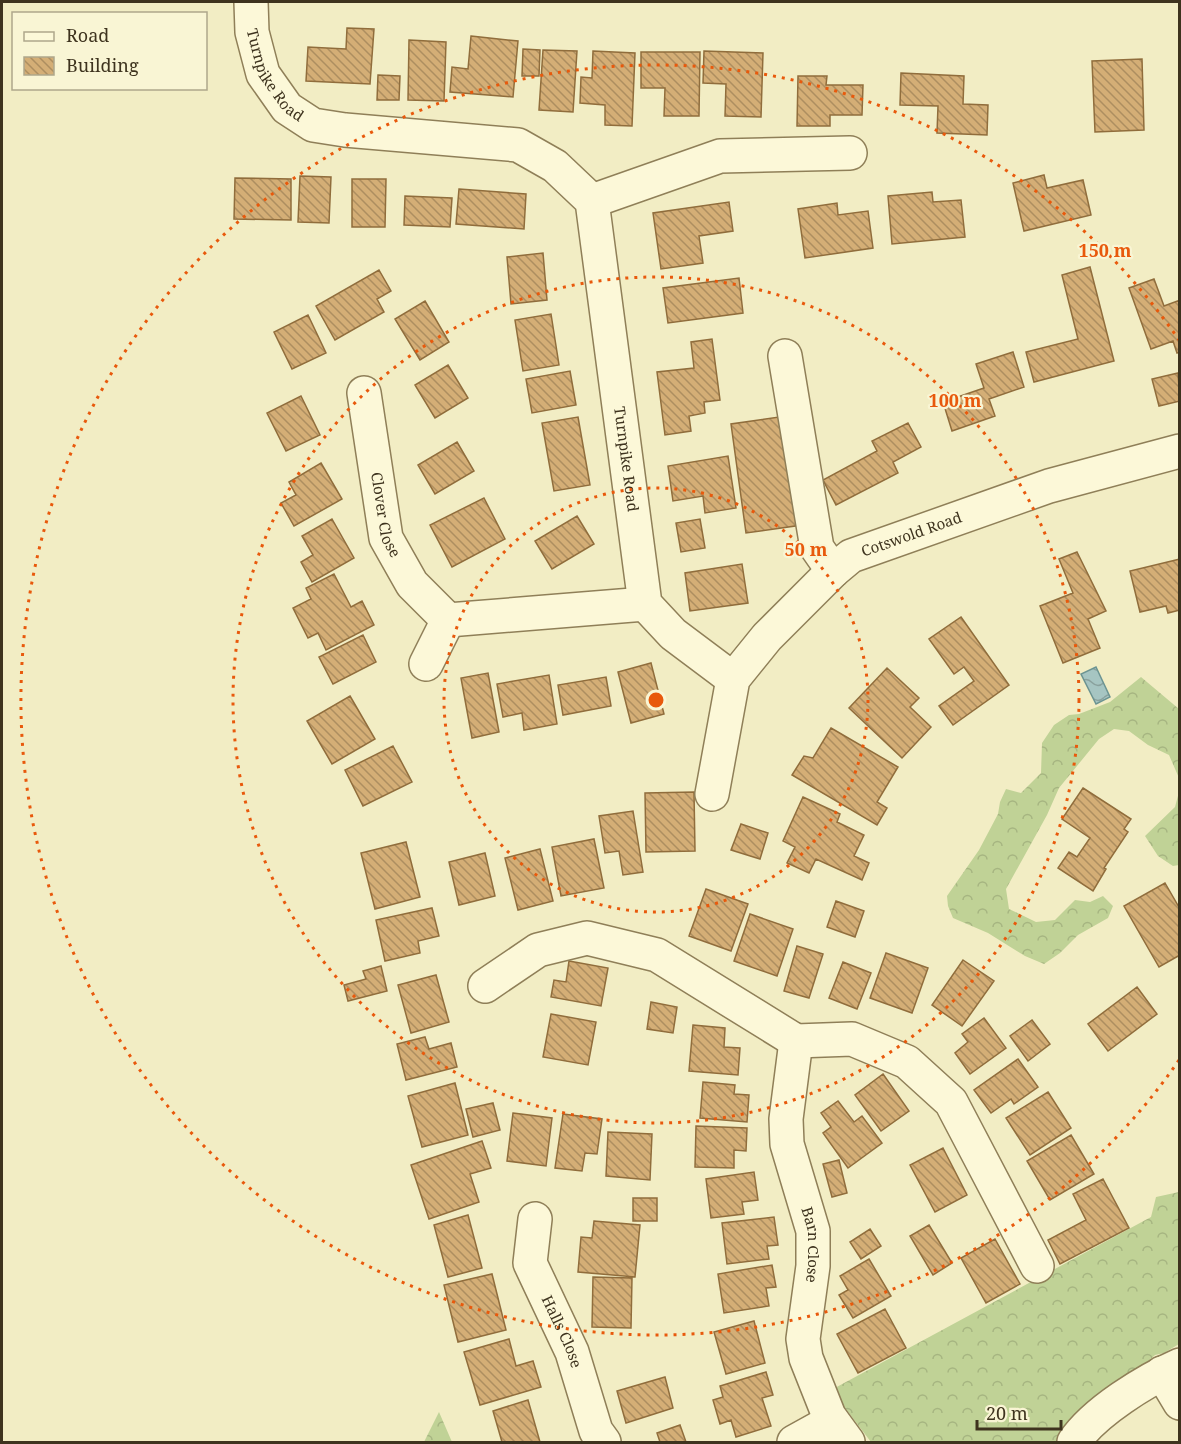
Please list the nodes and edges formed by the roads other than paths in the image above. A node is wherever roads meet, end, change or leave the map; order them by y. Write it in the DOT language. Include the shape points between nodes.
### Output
graph roads {
  1 [pos="251,2"];
  2 [pos="850,153"];
  3 [pos="592,201"];
  4 [pos="785,356"];
  5 [pos="364,393"];
  6 [pos="1179,451"];
  7 [pos="832,571"];
  8 [pos="645,604"];
  9 [pos="448,620"];
  10 [pos="426,664"];
  11 [pos="733,679"];
  12 [pos="712,794"];
  13 [pos="485,986"];
  14 [pos="796,1041"];
  15 [pos="535,1220"];
  16 [pos="1037,1266"];
  17 [pos="1171,1369"];
  18 [pos="1179,1403"];
  19 [pos="840,1432"];
  20 [pos="604,1443"];
  21 [pos="794,1443"];
  22 [pos="1074,1443"];
  1 -- 3 [label="street, Turnpike Road" via="252,32 263,74 287,108 313,125 518,144 555,166"];
  2 -- 3 [label="street" via="720,156"];
  3 -- 8 [label="street, Turnpike Road"];
  4 -- 7 [label="street" via="816,548"];
  5 -- 9 [label="street, Clover Close" via="386,537 412,584"];
  6 -- 7 [label="street, Cotswold Road" via="1049,486 851,556"];
  7 -- 11 [label="street, Cotswold Road" via="767,637"];
  8 -- 9 [label="street"];
  8 -- 11 [label="street" via="673,634"];
  9 -- 10 [label="street"];
  11 -- 12 [label="street, Cotswold Road"];
  13 -- 14 [label="street" via="538,950 587,938 657,955"];
  14 -- 16 [label="street" via="852,1039 907,1062 951,1102"];
  14 -- 19 [label="street, Barn Close" via="786,1119 787,1144 813,1231 813,1266 803,1339 806,1358"];
  15 -- 20 [label="street, Halls Close" via="530,1263 572,1352 596,1431"];
  17 -- 18 [label="street"];
  17 -- 22 [label="street" via="1113,1404"];
  19 -- 21 [label="street"];
}
